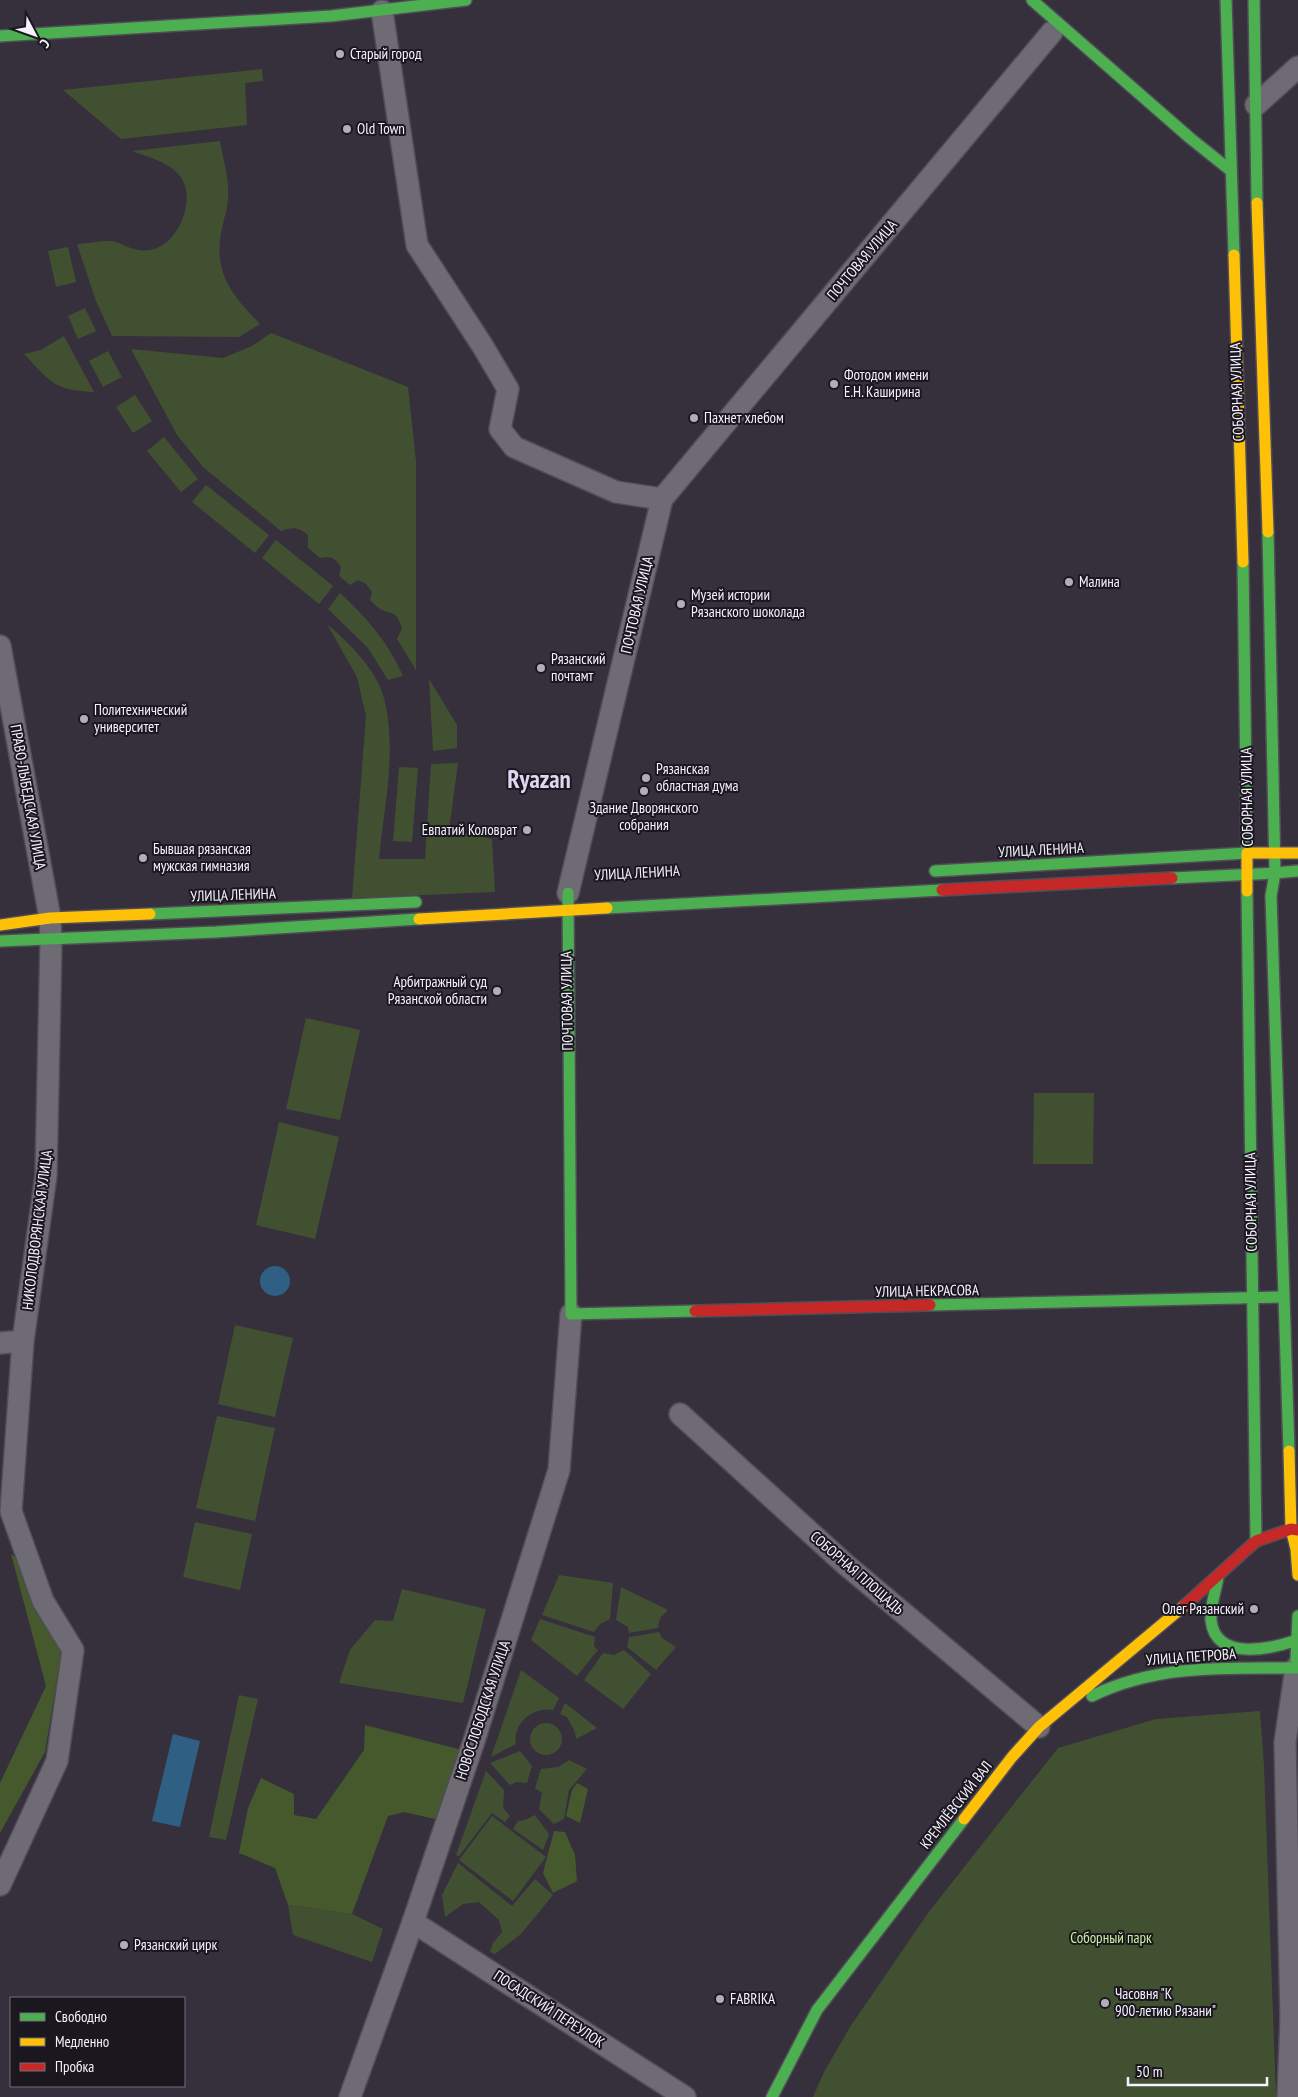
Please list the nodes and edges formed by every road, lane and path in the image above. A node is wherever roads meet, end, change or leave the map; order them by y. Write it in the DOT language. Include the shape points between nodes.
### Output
graph roads {
  1 [pos="331,0"];
  2 [pos="466,0"];
  3 [pos="1032,0"];
  4 [pos="1226,0"];
  5 [pos="1254,0"];
  6 [pos="382,11"];
  7 [pos="331,16"];
  8 [pos="1052,32"];
  9 [pos="0,36"];
  10 [pos="1298,67"];
  11 [pos="1256,104"];
  12 [pos="1230,170"];
  13 [pos="662,499"];
  14 [pos="0,646"];
  15 [pos="1247,853"];
  16 [pos="1298,853"];
  17 [pos="1276,854"];
  18 [pos="1298,871"];
  19 [pos="924,872"];
  20 [pos="1275,873"];
  21 [pos="1247,874"];
  22 [pos="570,897"];
  23 [pos="423,902"];
  24 [pos="50,918"];
  25 [pos="0,926"];
  26 [pos="0,941"];
  27 [pos="51,941"];
  28 [pos="1283,1297"];
  29 [pos="1252,1299"];
  30 [pos="571,1314"];
  31 [pos="23,1341"];
  32 [pos="0,1343"];
  33 [pos="680,1414"];
  34 [pos="1294,1529"];
  35 [pos="1256,1541"];
  36 [pos="1298,1575"];
  37 [pos="1218,1578"];
  38 [pos="1298,1616"];
  39 [pos="1297,1640"];
  40 [pos="1240,1649"];
  41 [pos="1239,1668"];
  42 [pos="1297,1668"];
  43 [pos="1039,1727"];
  44 [pos="0,1885"];
  45 [pos="413,1922"];
  46 [pos="350,2097"];
  47 [pos="686,2097"];
  48 [pos="772,2097"];
  49 [pos="1288,2097"];
  1 -- 7 [label="main road"];
  2 -- 6 [label="main road"];
  3 -- 12 [label="main road"];
  4 -- 12 [label="main road, СОБОРНАЯ УЛИЦА"];
  5 -- 11 [label="main road, СОБОРНАЯ УЛИЦА"];
  6 -- 7 [label="main road"];
  6 -- 13 [label="street" via="417,245 508,389 500,428 514,446 616,492"];
  7 -- 9 [label="main road"];
  8 -- 13 [label="street, ПОЧТОВАЯ УЛИЦА"];
  10 -- 11 [label="street"];
  11 -- 17 [label="main road, СОБОРНАЯ УЛИЦА"];
  12 -- 15 [label="main road, СОБОРНАЯ УЛИЦА" via="1245,656"];
  13 -- 22 [label="street, ПОЧТОВАЯ УЛИЦА"];
  14 -- 24 [label="street, ПРАВО-ЛЫБЕДСКАЯ УЛИЦА"];
  15 -- 17 [label="main road, УЛИЦА ЛЕНИНА"];
  15 -- 19 [label="main road, УЛИЦА ЛЕНИНА"];
  15 -- 21 [label="main road, СОБОРНАЯ УЛИЦА"];
  16 -- 17 [label="main road, УЛИЦА ЛЕНИНА"];
  17 -- 20 [label="main road, СОБОРНАЯ УЛИЦА"];
  18 -- 20 [label="main road"];
  20 -- 21 [label="main road"];
  20 -- 28 [label="main road, СОБОРНАЯ УЛИЦА" via="1270,896"];
  21 -- 22 [label="main road" via="732,900"];
  21 -- 29 [label="main road, СОБОРНАЯ УЛИЦА"];
  22 -- 27 [label="main road"];
  22 -- 30 [label="main road, ПОЧТОВАЯ УЛИЦА"];
  23 -- 24 [label="main road, УЛИЦА ЛЕНИНА"];
  24 -- 25 [label="main road, УЛИЦА ЛЕНИНА"];
  24 -- 27 [label="street, НИКОЛОДВОРЯНСКАЯ УЛИЦА"];
  26 -- 27 [label="main road"];
  27 -- 31 [label="street, НИКОЛОДВОРЯНСКАЯ УЛИЦА" via="46,1175"];
  28 -- 29 [label="main road, УЛИЦА НЕКРАСОВА"];
  28 -- 34 [label="main road, СОБОРНАЯ УЛИЦА"];
  29 -- 30 [label="main road, УЛИЦА НЕКРАСОВА"];
  29 -- 35 [label="main road, СОБОРНАЯ УЛИЦА"];
  30 -- 45 [label="street, НОВОСЛОБОДСКАЯ УЛИЦА" via="559,1470"];
  31 -- 32 [label="street"];
  31 -- 44 [label="street, НИКОЛОДВОРЯНСКАЯ УЛИЦА" via="11,1511 43,1601 73,1650 57,1761"];
  33 -- 43 [label="street, СОБОРНАЯ ПЛОЩАДЬ" via="845,1564"];
  34 -- 35 [label="main road"];
  34 -- 36 [label="main road"];
  35 -- 37 [label="main road"];
  37 -- 40 [label="main road" via="1211,1622 1221,1640"];
  37 -- 43 [label="main road, КРЕМЛЁВСКИЙ ВАЛ"];
  38 -- 39 [label="main road"];
  39 -- 40 [label="main road" via="1268,1649"];
  39 -- 42 [label="main road"];
  40 -- 41 [label="main road"];
  41 -- 42 [label="main road, УЛИЦА ПЕТРОВА"];
  41 -- 43 [label="main road, УЛИЦА ПЕТРОВА" via="1135,1676 1108,1686"];
  42 -- 49 [label="street" via="1285,1742 1291,2018"];
  43 -- 48 [label="main road, КРЕМЛЁВСКИЙ ВАЛ" via="1012,1757 817,2010"];
  45 -- 46 [label="street, НОВОСЛОБОДСКАЯ УЛИЦА"];
  45 -- 47 [label="street, ПОСАДСКИЙ ПЕРЕУЛОК"];
}
